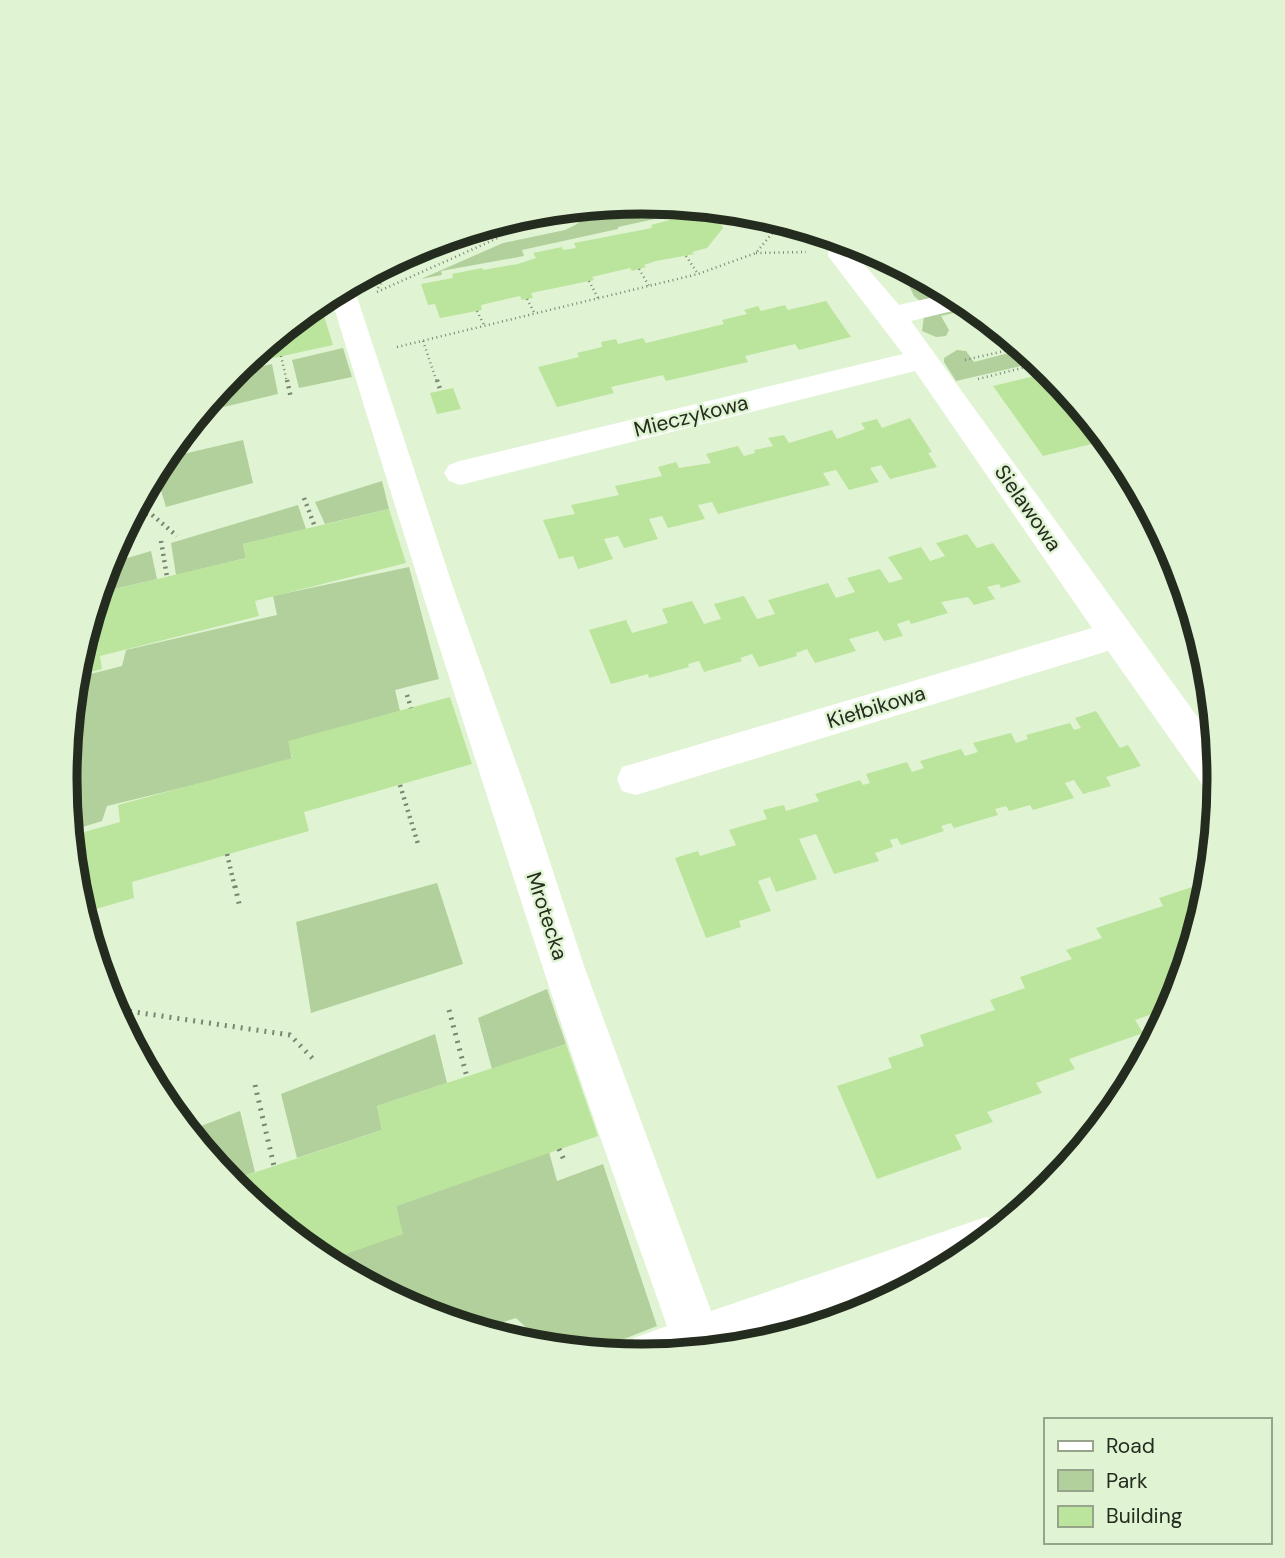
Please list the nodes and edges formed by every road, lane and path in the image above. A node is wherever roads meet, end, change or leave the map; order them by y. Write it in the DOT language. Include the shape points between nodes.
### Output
graph roads {
  1 [pos="561,219"];
  2 [pos="567,221"];
  3 [pos="775,229"];
  4 [pos="500,237"];
  5 [pos="834,248"];
  6 [pos="844,252"];
  7 [pos="757,253"];
  8 [pos="686,256"];
  9 [pos="639,269"];
  10 [pos="698,274"];
  11 [pos="385,276"];
  12 [pos="589,281"];
  13 [pos="649,287"];
  14 [pos="345,298"];
  15 [pos="598,298"];
  16 [pos="527,299"];
  17 [pos="947,303"];
  18 [pos="477,311"];
  19 [pos="535,314"];
  20 [pos="892,316"];
  21 [pos="485,327"];
  22 [pos="390,339"];
  23 [pos="423,341"];
  24 [pos="1012,351"];
  25 [pos="281,356"];
  26 [pos="922,359"];
  27 [pos="1027,366"];
  28 [pos="950,375"];
  29 [pos="441,392"];
  30 [pos="291,398"];
  31 [pos="460,473"];
  32 [pos="304,498"];
  33 [pos="144,513"];
  34 [pos="315,527"];
  35 [pos="177,536"];
  36 [pos="161,541"];
  37 [pos="167,577"];
  38 [pos="1116,635"];
  39 [pos="407,695"];
  40 [pos="411,708"];
  41 [pos="1208,761"];
  42 [pos="636,779"];
  43 [pos="400,785"];
  44 [pos="418,844"];
  45 [pos="227,854"];
  46 [pos="240,908"];
  47 [pos="449,1010"];
  48 [pos="127,1011"];
  49 [pos="316,1062"];
  50 [pos="467,1077"];
  51 [pos="256,1085"];
  52 [pos="559,1149"];
  53 [pos="565,1162"];
  54 [pos="274,1166"];
  55 [pos="907,1278"];
  56 [pos="885,1289"];
  57 [pos="697,1340"];
  58 [pos="691,1342"];
  1 -- 2 [label="path"];
  3 -- 7 [label="path"];
  4 -- 11 [label="path" via="373,294"];
  5 -- 7 [label="path"];
  6 -- 20 [label="street, Sielawowa"];
  7 -- 10 [label="path"];
  8 -- 10 [label="path"];
  9 -- 13 [label="path"];
  10 -- 13 [label="path"];
  12 -- 15 [label="path"];
  13 -- 15 [label="path"];
  14 -- 57 [label="street, Mrotecka" via="439,598 570,988"];
  15 -- 19 [label="path"];
  16 -- 19 [label="path"];
  17 -- 20 [label="street"];
  18 -- 21 [label="path"];
  19 -- 21 [label="path"];
  20 -- 26 [label="street, Sielawowa"];
  21 -- 23 [label="path"];
  22 -- 23 [label="path" via="394,348"];
  23 -- 29 [label="path"];
  24 -- 28 [label="path"];
  25 -- 30 [label="path"];
  26 -- 28 [label="street, Sielawowa"];
  26 -- 31 [label="street, Mieczykowa"];
  27 -- 28 [label="path"];
  28 -- 38 [label="street, Sielawowa"];
  32 -- 34 [label="path"];
  33 -- 35 [label="path"];
  36 -- 37 [label="path"];
  38 -- 41 [label="street, Sielawowa"];
  38 -- 42 [label="street, Kiełbikowa"];
  39 -- 40 [label="path"];
  43 -- 44 [label="path"];
  45 -- 46 [label="path"];
  47 -- 50 [label="path"];
  48 -- 49 [label="path" via="290,1035"];
  51 -- 54 [label="path"];
  52 -- 53 [label="path"];
  55 -- 56 [label="street"];
  56 -- 57 [label="street"];
  57 -- 58 [label="street"];
}
